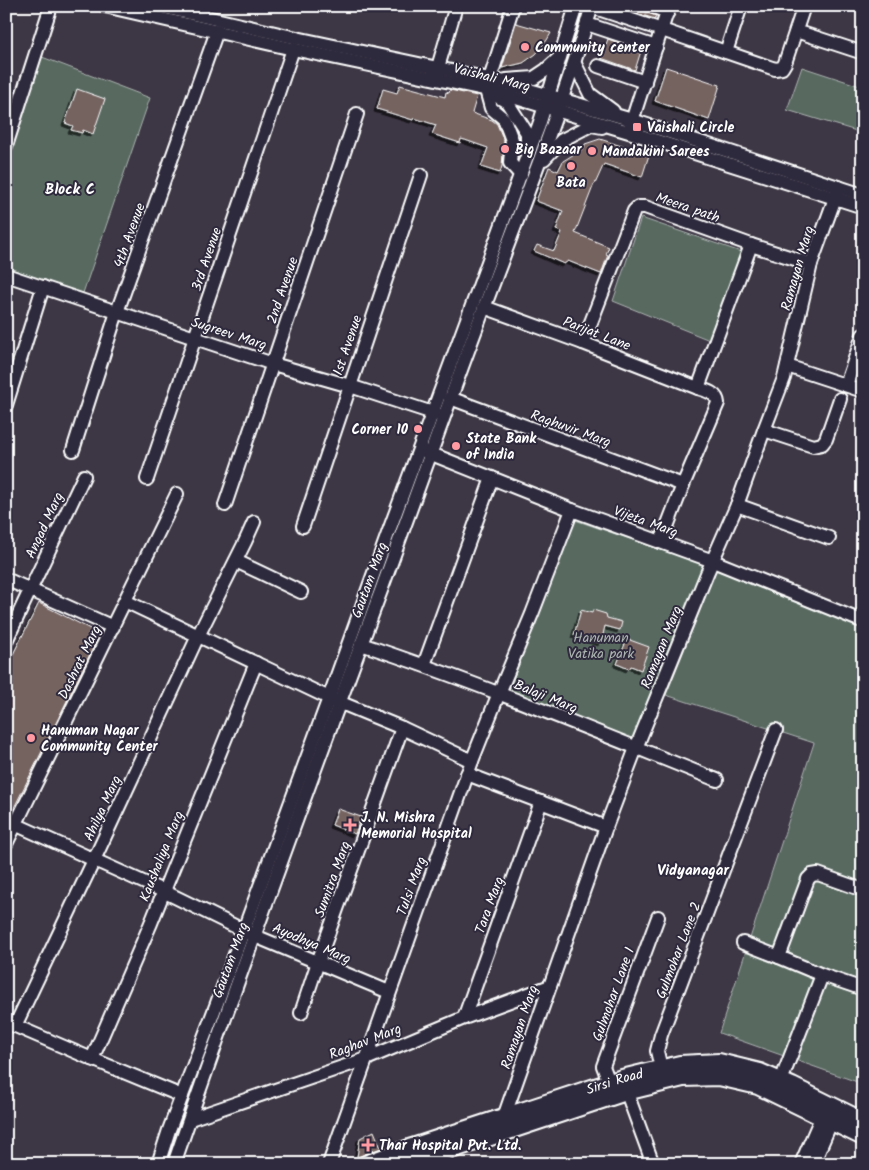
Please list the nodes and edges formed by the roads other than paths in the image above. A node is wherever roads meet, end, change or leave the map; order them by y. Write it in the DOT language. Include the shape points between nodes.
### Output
graph roads {
  1 [pos="51,6"];
  2 [pos="105,6"];
  3 [pos="159,6"];
  4 [pos="456,6"];
  5 [pos="513,6"];
  6 [pos="576,6"];
  7 [pos="651,6"];
  8 [pos="741,6"];
  9 [pos="804,6"];
  10 [pos="592,7"];
  11 [pos="669,9"];
  12 [pos="205,17"];
  13 [pos="587,24"];
  14 [pos="662,30"];
  15 [pos="217,31"];
  16 [pos="796,31"];
  17 [pos="656,47"];
  18 [pos="293,49"];
  19 [pos="726,52"];
  20 [pos="863,53"];
  21 [pos="560,58"];
  22 [pos="574,64"];
  23 [pos="598,66"];
  24 [pos="436,73"];
  25 [pos="645,82"];
  26 [pos="491,83"];
  27 [pos="546,100"];
  28 [pos="561,105"];
  29 [pos="357,114"];
  30 [pos="625,124"];
  31 [pos="6,146"];
  32 [pos="526,159"];
  33 [pos="539,165"];
  34 [pos="421,175"];
  35 [pos="521,175"];
  36 [pos="837,193"];
  37 [pos="863,195"];
  38 [pos="863,207"];
  39 [pos="751,245"];
  40 [pos="811,264"];
  41 [pos="6,275"];
  42 [pos="43,287"];
  43 [pos="484,307"];
  44 [pos="117,312"];
  45 [pos="863,335"];
  46 [pos="194,338"];
  47 [pos="583,343"];
  48 [pos="273,364"];
  49 [pos="787,366"];
  50 [pos="846,385"];
  51 [pos="350,386"];
  52 [pos="698,388"];
  53 [pos="863,391"];
  54 [pos="450,398"];
  55 [pos="840,400"];
  56 [pos="6,405"];
  57 [pos="438,415"];
  58 [pos="764,430"];
  59 [pos="74,450"];
  60 [pos="425,451"];
  61 [pos="84,476"];
  62 [pos="492,478"];
  63 [pos="147,479"];
  64 [pos="683,485"];
  65 [pos="177,494"];
  66 [pos="225,505"];
  67 [pos="737,505"];
  68 [pos="572,510"];
  69 [pos="254,522"];
  70 [pos="303,526"];
  71 [pos="829,538"];
  72 [pos="661,542"];
  73 [pos="236,561"];
  74 [pos="713,561"];
  75 [pos="6,579"];
  76 [pos="31,590"];
  77 [pos="301,592"];
  78 [pos="124,601"];
  79 [pos="863,621"];
  80 [pos="112,627"];
  81 [pos="198,636"];
  82 [pos="6,641"];
  83 [pos="361,644"];
  84 [pos="256,663"];
  85 [pos="424,665"];
  86 [pos="499,693"];
  87 [pos="334,700"];
  88 [pos="402,728"];
  89 [pos="776,730"];
  90 [pos="636,748"];
  91 [pos="472,761"];
  92 [pos="468,774"];
  93 [pos="717,780"];
  94 [pos="541,802"];
  95 [pos="11,822"];
  96 [pos="606,827"];
  97 [pos="6,844"];
  98 [pos="94,860"];
  99 [pos="863,890"];
  100 [pos="164,891"];
  101 [pos="658,917"];
  102 [pos="249,933"];
  103 [pos="744,943"];
  104 [pos="779,957"];
  105 [pos="318,962"];
  106 [pos="822,976"];
  107 [pos="550,986"];
  108 [pos="863,989"];
  109 [pos="389,992"];
  110 [pos="301,1013"];
  111 [pos="464,1018"];
  112 [pos="10,1024"];
  113 [pos="92,1059"];
  114 [pos="366,1059"];
  115 [pos="661,1068"];
  116 [pos="781,1081"];
  117 [pos="619,1084"];
  118 [pos="182,1096"];
  119 [pos="829,1113"];
  120 [pos="504,1116"];
  121 [pos="190,1119"];
  122 [pos="863,1122"];
  123 [pos="863,1137"];
  124 [pos="158,1164"];
  125 [pos="174,1164"];
  126 [pos="328,1164"];
  127 [pos="366,1164"];
  128 [pos="409,1164"];
  129 [pos="653,1164"];
  130 [pos="801,1164"];
  131 [pos="813,1164"];
  1 -- 31 [label="street"];
  2 -- 12 [label="street, Vaishali Marg"];
  3 -- 12 [label="street, Vaishali Marg"];
  4 -- 24 [label="street"];
  5 -- 26 [label="street"];
  6 -- 21 [label="street"];
  7 -- 11 [label="street"];
  8 -- 19 [label="street"];
  9 -- 16 [label="street"];
  10 -- 13 [label="street, Gautam Marg"];
  10 -- 14 [label="street"];
  11 -- 14 [label="street"];
  12 -- 15 [label="street, Vaishali Marg"];
  12 -- 24 [label="street, Vaishali Marg"];
  13 -- 17 [label="street"];
  13 -- 22 [label="street, Gautam Marg"];
  14 -- 17 [label="street"];
  14 -- 19 [label="street"];
  15 -- 18 [label="street, Vaishali Marg"];
  15 -- 44 [label="street, 4th Avenue"];
  16 -- 19 [label="street" via="782,68 775,70"];
  16 -- 20 [label="street"];
  17 -- 25 [label="street"];
  18 -- 24 [label="street, Vaishali Marg"];
  18 -- 46 [label="street, 3rd Avenue"];
  21 -- 26 [label="street" via="534,78"];
  21 -- 27 [label="street, Gautam Marg"];
  22 -- 28 [label="street, Gautam Marg"];
  22 -- 30 [label="street" via="590,94"];
  23 -- 25 [label="street"];
  24 -- 26 [label="street, Vaishali Marg"];
  25 -- 30 [label="street"];
  26 -- 27 [label="street, Vaishali Marg"];
  26 -- 32 [label="street" via="508,102 527,134"];
  26 -- 35 [label="street" via="491,108 504,120 512,140 510,163"];
  27 -- 28 [label="street, Vaishali Marg"];
  27 -- 32 [label="street, Gautam Marg"];
  28 -- 30 [label="street, Vaishali Marg"];
  28 -- 33 [label="street, Gautam Marg"];
  29 -- 48 [label="street, 2nd Avenue"];
  30 -- 33 [label="street" via="591,125 562,140"];
  30 -- 36 [label="street, Vaishali Marg"];
  32 -- 35 [label="street, Gautam Marg"];
  33 -- 43 [label="street, Gautam Marg"];
  34 -- 51 [label="street, 1st Avenue"];
  35 -- 57 [label="street, Gautam Marg"];
  36 -- 37 [label="street, Vaishali Marg"];
  36 -- 38 [label="street, Vaishali Marg"];
  36 -- 40 [label="street, Ramayan Marg"];
  39 -- 40 [label="street, Meera path"];
  39 -- 47 [label="street, Meera path" via="638,207"];
  39 -- 52 [label="street"];
  40 -- 49 [label="street, Ramayan Marg"];
  41 -- 42 [label="street, Sugreev Marg"];
  42 -- 44 [label="street, Sugreev Marg"];
  42 -- 56 [label="street"];
  43 -- 47 [label="street, Parijat Lane"];
  43 -- 54 [label="street, Gautam Marg"];
  44 -- 46 [label="street, Sugreev Marg"];
  44 -- 59 [label="street, 4th Avenue"];
  45 -- 50 [label="street"];
  46 -- 48 [label="street, Sugreev Marg"];
  46 -- 63 [label="street, 3rd Avenue"];
  47 -- 52 [label="street, Parijat Lane"];
  48 -- 51 [label="street, Sugreev Marg"];
  48 -- 66 [label="street, 2nd Avenue"];
  49 -- 50 [label="street"];
  49 -- 58 [label="street, Ramayan Marg"];
  50 -- 53 [label="street"];
  51 -- 57 [label="street, Sugreev Marg"];
  51 -- 70 [label="street, 1st Avenue"];
  52 -- 64 [label="street, Parijat Lane" via="713,394 718,403"];
  54 -- 57 [label="street, Gautam Marg"];
  54 -- 64 [label="street, Raghuvir Marg"];
  55 -- 58 [label="street" via="822,444 813,446"];
  57 -- 60 [label="street, Gautam Marg"];
  58 -- 67 [label="street, Ramayan Marg"];
  60 -- 62 [label="street, Vijeta Marg"];
  60 -- 83 [label="street, Gautam Marg"];
  60 -- 87 [label="street, Gautam Marg"];
  61 -- 76 [label="street, Angad Marg"];
  62 -- 68 [label="street, Vijeta Marg"];
  62 -- 85 [label="street"];
  64 -- 72 [label="street"];
  65 -- 78 [label="street, Dashrat Marg"];
  67 -- 71 [label="street"];
  67 -- 74 [label="street, Ramayan Marg"];
  68 -- 72 [label="street, Vijeta Marg"];
  68 -- 86 [label="street, Tulsi Marg"];
  69 -- 73 [label="street, Ahilya Marg"];
  72 -- 74 [label="street, Vijeta Marg"];
  73 -- 77 [label="street"];
  73 -- 81 [label="street, Ahilya Marg"];
  74 -- 79 [label="street, Vijeta Marg"];
  74 -- 90 [label="street, Ramayan Marg"];
  75 -- 76 [label="street"];
  76 -- 80 [label="street"];
  76 -- 82 [label="street, Angad Marg"];
  78 -- 80 [label="street, Dashrat Marg"];
  78 -- 81 [label="street"];
  80 -- 95 [label="street, Dashrat Marg"];
  81 -- 84 [label="street"];
  81 -- 98 [label="street, Ahilya Marg"];
  83 -- 85 [label="street, Balaji Marg"];
  83 -- 87 [label="street, Gautam Marg"];
  84 -- 87 [label="street"];
  84 -- 100 [label="street, Kaushaliya Marg"];
  85 -- 86 [label="street, Balaji Marg"];
  86 -- 90 [label="street, Balaji Marg"];
  86 -- 91 [label="street, Tulsi Marg"];
  87 -- 88 [label="street"];
  87 -- 102 [label="street, Gautam Marg"];
  88 -- 91 [label="street"];
  88 -- 105 [label="street, Sumitra Marg"];
  89 -- 115 [label="street, Gulmohar Lane 2" via="661,1036 657,1051"];
  90 -- 93 [label="street, Balaji Marg"];
  90 -- 96 [label="street, Ramayan Marg"];
  91 -- 92 [label="street, Tulsi Marg"];
  92 -- 94 [label="street"];
  92 -- 109 [label="street, Tulsi Marg"];
  94 -- 96 [label="street"];
  94 -- 111 [label="street, Tara Marg"];
  95 -- 97 [label="street, Dashrat Marg"];
  95 -- 98 [label="street, Ayodhya Marg"];
  96 -- 107 [label="street, Ramayan Marg"];
  98 -- 100 [label="street, Ayodhya Marg"];
  98 -- 112 [label="street, Ahilya Marg"];
  99 -- 104 [label="street" via="812,874"];
  100 -- 102 [label="street, Ayodhya Marg"];
  100 -- 113 [label="street, Kaushaliya Marg"];
  101 -- 117 [label="street, Gulmohar Lane 1" via="603,1066"];
  102 -- 105 [label="street, Ayodhya Marg"];
  102 -- 118 [label="street, Gautam Marg"];
  102 -- 121 [label="street, Gautam Marg"];
  103 -- 104 [label="street"];
  104 -- 106 [label="street"];
  105 -- 109 [label="street, Ayodhya Marg"];
  105 -- 110 [label="street, Sumitra Marg"];
  106 -- 108 [label="street"];
  106 -- 116 [label="street"];
  107 -- 111 [label="street, Raghav Marg"];
  107 -- 120 [label="street, Ramayan Marg"];
  109 -- 114 [label="street, Tulsi Marg"];
  111 -- 114 [label="street, Raghav Marg"];
  112 -- 113 [label="street"];
  113 -- 118 [label="street"];
  114 -- 121 [label="street, Raghav Marg"];
  114 -- 126 [label="street, Tulsi Marg"];
  115 -- 116 [label="main road, Sirsi Road" via="719,1062"];
  115 -- 117 [label="main road, Sirsi Road"];
  116 -- 119 [label="main road, Sirsi Road"];
  117 -- 119 [label="main road, Sirsi Road" via="719,1077 758,1086"];
  117 -- 120 [label="main road, Sirsi Road"];
  117 -- 128 [label="main road, Sirsi Road"];
  117 -- 129 [label="street, Gulmohar Lane 1"];
  118 -- 124 [label="street, Gautam Marg"];
  119 -- 122 [label="main road, Sirsi Road"];
  119 -- 123 [label="main road, Sirsi Road"];
  119 -- 130 [label="street"];
  119 -- 131 [label="street"];
  120 -- 127 [label="main road, Sirsi Road"];
  121 -- 125 [label="street, Gautam Marg"];
}
